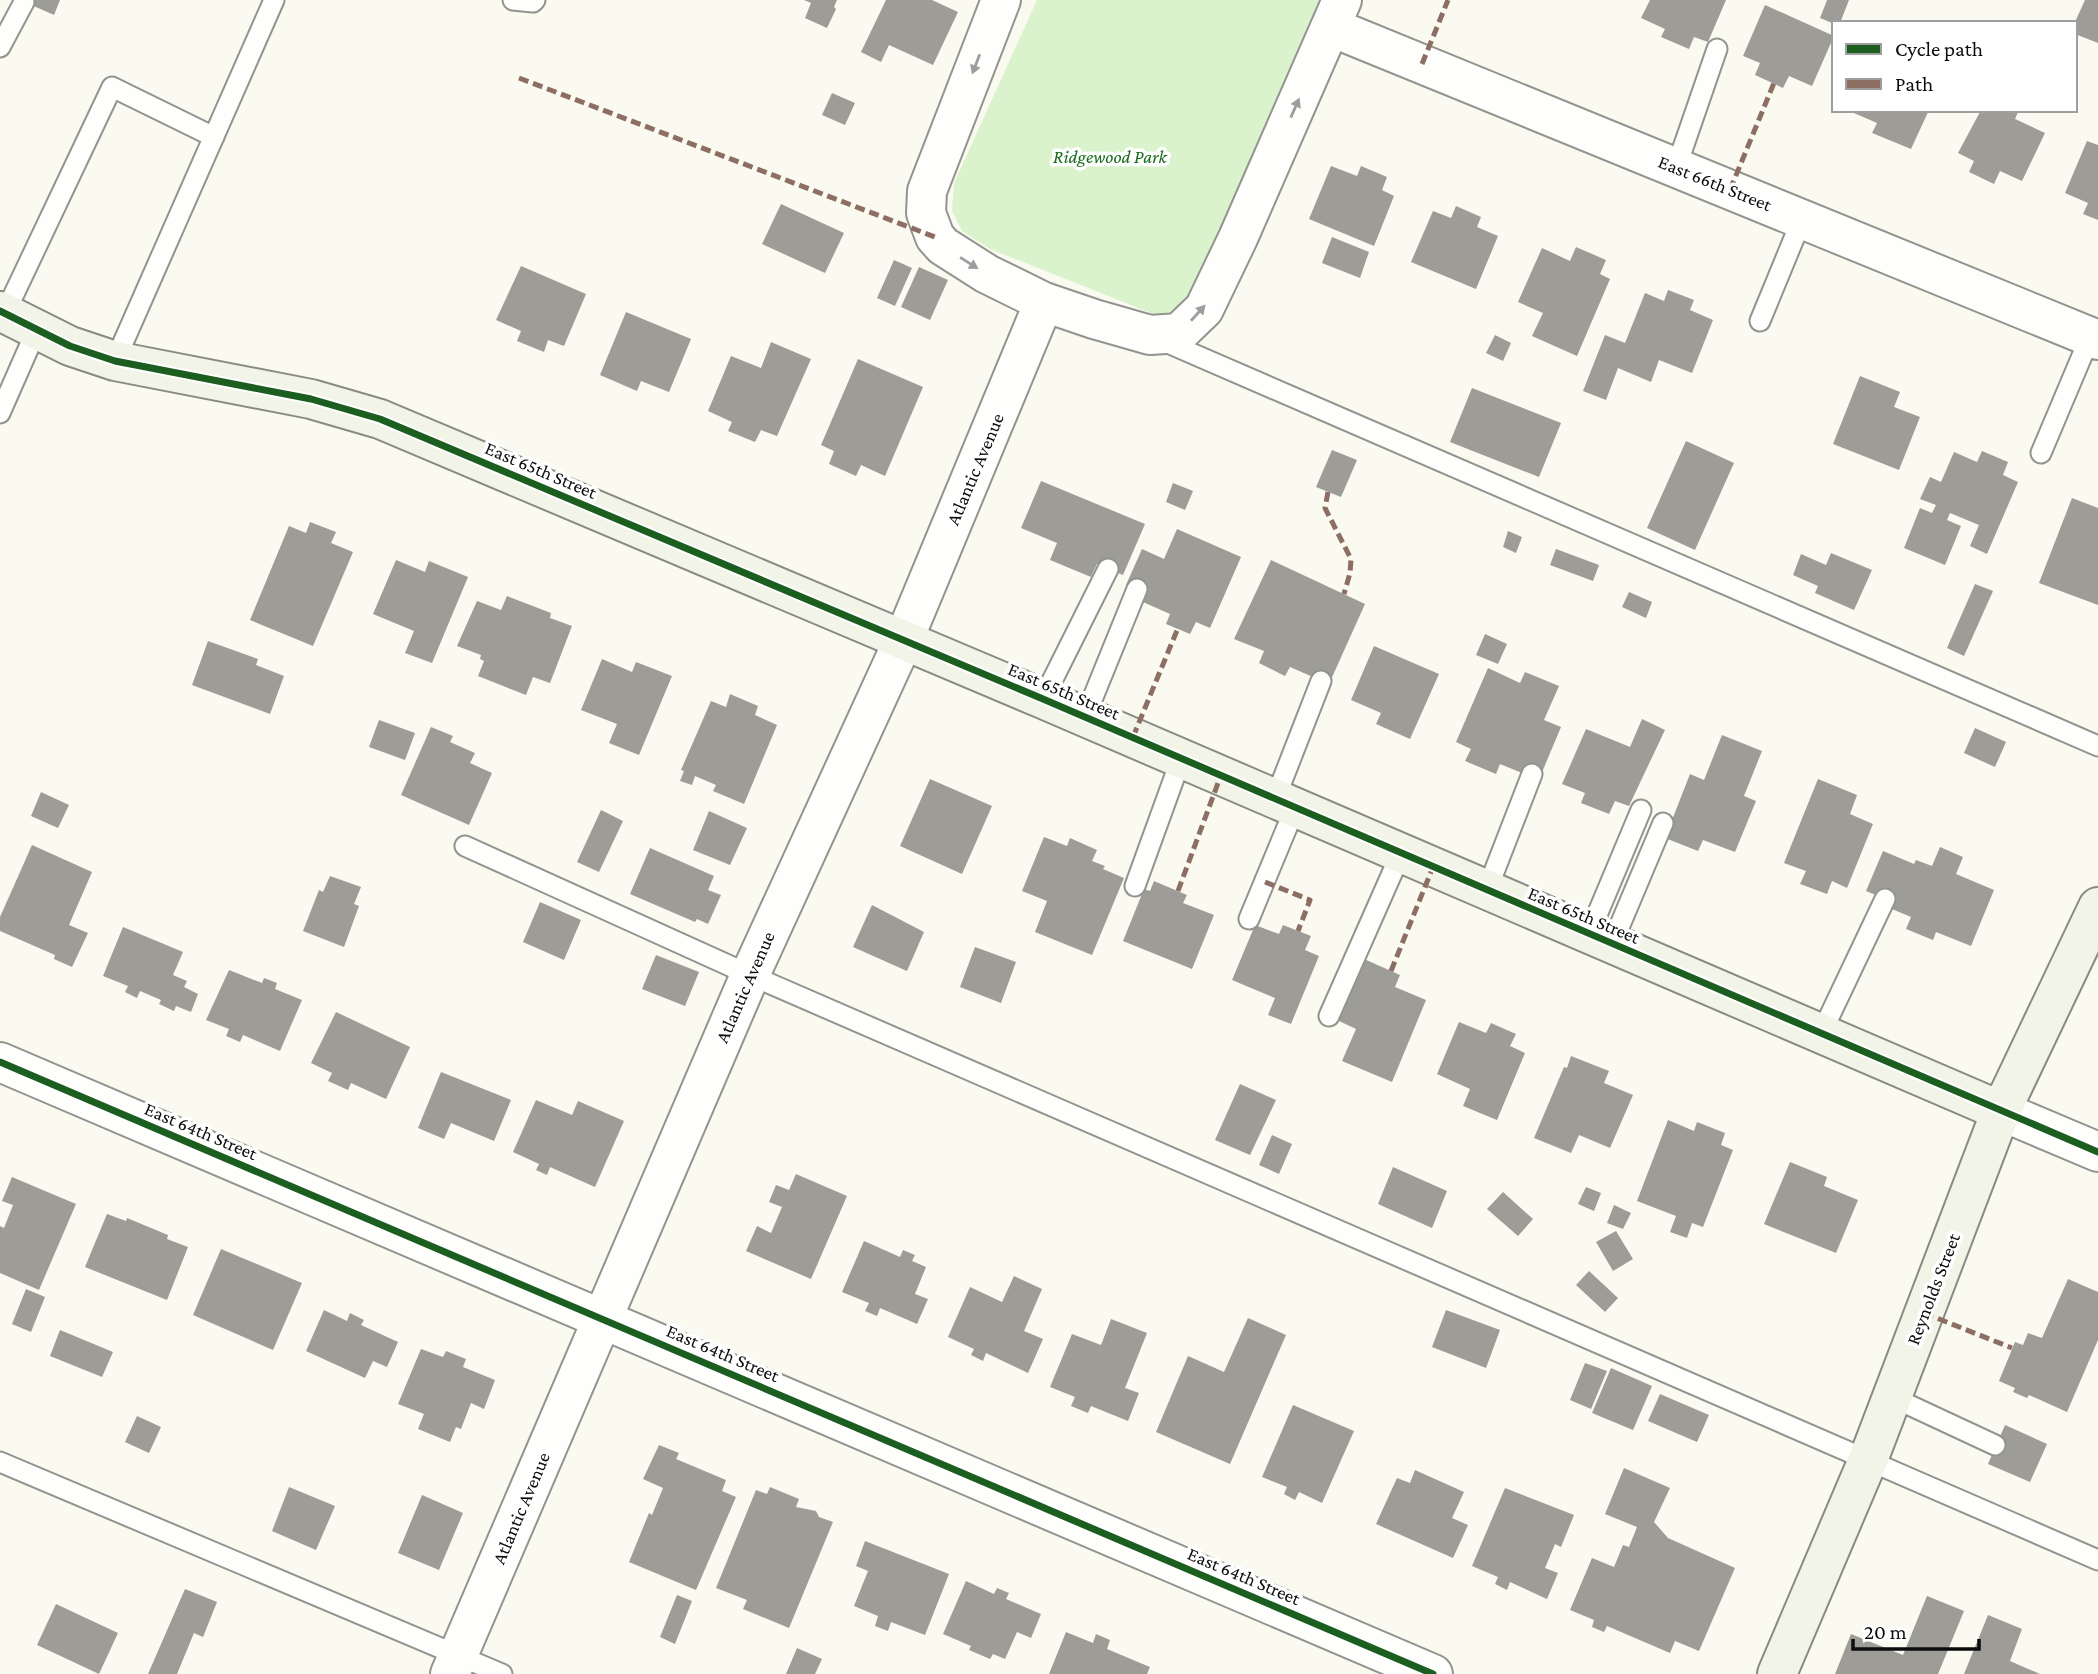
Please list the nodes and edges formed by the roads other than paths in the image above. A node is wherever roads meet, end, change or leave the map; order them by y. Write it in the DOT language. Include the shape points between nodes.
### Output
graph roads {
  1 [pos="274,0"];
  2 [pos="513,0"];
  3 [pos="536,0"];
  4 [pos="1001,0"];
  5 [pos="24,2"];
  6 [pos="1337,14"];
  7 [pos="0,47"];
  8 [pos="1717,50"];
  9 [pos="214,137"];
  10 [pos="1676,168"];
  11 [pos="1802,219"];
  12 [pos="1044,302"];
  13 [pos="14,318"];
  14 [pos="1760,321"];
  15 [pos="1150,335"];
  16 [pos="2094,339"];
  17 [pos="115,361"];
  18 [pos="0,413"];
  19 [pos="2041,453"];
  20 [pos="1108,569"];
  21 [pos="1137,589"];
  22 [pos="904,639"];
  23 [pos="1321,681"];
  24 [pos="1043,699"];
  25 [pos="1085,717"];
  26 [pos="2098,746"];
  27 [pos="1181,759"];
  28 [pos="1532,774"];
  29 [pos="1285,803"];
  30 [pos="1641,810"];
  31 [pos="1663,822"];
  32 [pos="466,846"];
  33 [pos="1401,853"];
  34 [pos="1135,886"];
  35 [pos="1487,890"];
  36 [pos="1885,899"];
  37 [pos="2098,906"];
  38 [pos="1250,919"];
  39 [pos="1600,939"];
  40 [pos="750,975"];
  41 [pos="1329,1016"];
  42 [pos="1821,1034"];
  43 [pos="0,1062"];
  44 [pos="2001,1111"];
  45 [pos="2098,1152"];
  46 [pos="602,1319"];
  47 [pos="1892,1397"];
  48 [pos="1996,1445"];
  49 [pos="1868,1460"];
  50 [pos="0,1462"];
  51 [pos="2098,1560"];
  52 [pos="454,1665"];
  53 [pos="502,1674"];
  54 [pos="1433,1674"];
  55 [pos="1777,1674"];
  1 -- 9 [label="lane"];
  2 -- 3 [label="lane"];
  4 -- 12 [label="street, one-way" via="927,191 926,213 943,246"];
  5 -- 7 [label="lane"];
  6 -- 10 [label="street, East 66th Street"];
  15 -- 6 [label="street, one-way" via="1179,333 1204,310"];
  8 -- 10 [label="lane"];
  9 -- 13 [label="lane" via="113,87"];
  9 -- 17 [label="lane"];
  10 -- 11 [label="street, East 66th Street"];
  11 -- 14 [label="lane"];
  11 -- 16 [label="street, East 66th Street"];
  12 -- 15 [label="street"];
  12 -- 22 [label="street, Atlantic Avenue"];
  13 -- 17 [label="street, East 65th Street" via="70,346"];
  13 -- 18 [label="lane"];
  15 -- 26 [label="lane"];
  16 -- 19 [label="lane"];
  17 -- 22 [label="street, East 65th Street" via="311,399 380,419"];
  20 -- 24 [label="lane"];
  21 -- 25 [label="lane"];
  22 -- 24 [label="street, East 65th Street"];
  22 -- 40 [label="street, Atlantic Avenue"];
  23 -- 29 [label="lane"];
  24 -- 25 [label="street, East 65th Street"];
  25 -- 27 [label="street, East 65th Street"];
  27 -- 29 [label="street, East 65th Street"];
  27 -- 34 [label="lane"];
  28 -- 35 [label="lane"];
  29 -- 33 [label="street, East 65th Street"];
  29 -- 38 [label="lane"];
  30 -- 39 [label="lane"];
  31 -- 39 [label="lane"];
  32 -- 40 [label="lane"];
  33 -- 35 [label="street, East 65th Street"];
  33 -- 41 [label="lane"];
  35 -- 39 [label="street, East 65th Street"];
  36 -- 42 [label="lane"];
  37 -- 44 [label="street, Reynolds Street"];
  39 -- 42 [label="street, East 65th Street"];
  40 -- 46 [label="street, Atlantic Avenue"];
  40 -- 49 [label="lane"];
  42 -- 44 [label="street, East 65th Street"];
  43 -- 46 [label="street, East 64th Street"];
  44 -- 45 [label="street, East 65th Street"];
  44 -- 47 [label="street, Reynolds Street"];
  46 -- 52 [label="street, Atlantic Avenue"];
  46 -- 54 [label="street, East 64th Street"];
  47 -- 48 [label="lane"];
  47 -- 49 [label="street, Reynolds Street"];
  49 -- 51 [label="lane"];
  49 -- 55 [label="street, Reynolds Street"];
  50 -- 52 [label="lane"];
  52 -- 53 [label="lane"];
}
